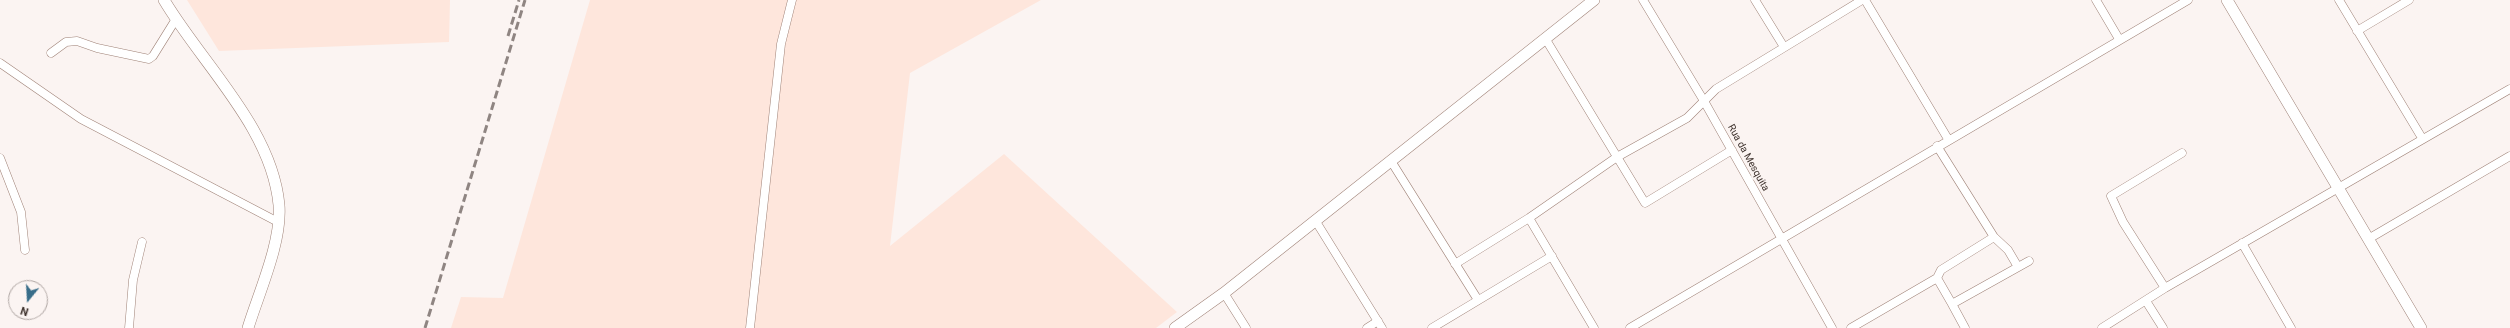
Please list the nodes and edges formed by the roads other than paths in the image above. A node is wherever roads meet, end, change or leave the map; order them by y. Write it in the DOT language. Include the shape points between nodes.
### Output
graph roads {
  1 [pos="164,0"];
  2 [pos="792,0"];
  3 [pos="1594,0"];
  4 [pos="1643,0"];
  5 [pos="1754,0"];
  6 [pos="1864,0"];
  7 [pos="2096,0"];
  8 [pos="2188,0"];
  9 [pos="2226,0"];
  10 [pos="2340,0"];
  11 [pos="2409,0"];
  12 [pos="176,19"];
  13 [pos="2357,31"];
  14 [pos="1545,38"];
  15 [pos="2120,39"];
  16 [pos="1784,47"];
  17 [pos="51,53"];
  18 [pos="0,64"];
  19 [pos="2510,89"];
  20 [pos="1704,100"];
  21 [pos="2422,138"];
  22 [pos="1948,139"];
  23 [pos="1937,146"];
  24 [pos="1732,150"];
  25 [pos="2182,153"];
  26 [pos="2510,156"];
  27 [pos="1617,157"];
  28 [pos="0,158"];
  29 [pos="1392,161"];
  30 [pos="2337,188"];
  31 [pos="1528,218"];
  32 [pos="1315,220"];
  33 [pos="278,222"];
  34 [pos="1994,237"];
  35 [pos="2370,238"];
  36 [pos="1782,239"];
  37 [pos="142,242"];
  38 [pos="2242,243"];
  39 [pos="25,250"];
  40 [pos="1552,256"];
  41 [pos="2029,261"];
  42 [pos="1456,264"];
  43 [pos="2018,267"];
  44 [pos="1937,278"];
  45 [pos="2165,288"];
  46 [pos="1224,293"];
  47 [pos="1478,300"];
  48 [pos="2146,301"];
  49 [pos="1952,304"];
  50 [pos="1380,325"];
  51 [pos="129,328"];
  52 [pos="248,328"];
  53 [pos="750,328"];
  54 [pos="1175,328"];
  55 [pos="1246,328"];
  56 [pos="1367,328"];
  57 [pos="1432,328"];
  58 [pos="1594,328"];
  59 [pos="1630,328"];
  60 [pos="1832,328"];
  61 [pos="1851,328"];
  62 [pos="1965,328"];
  63 [pos="2102,328"];
  64 [pos="2163,328"];
  65 [pos="2291,328"];
  66 [pos="2421,328"];
  1 -- 12 [label="street"];
  2 -- 53 [label="street" via="782,44"];
  3 -- 14 [label="street"];
  4 -- 20 [label="street, Rua da Mesquita"];
  5 -- 16 [label="street"];
  6 -- 16 [label="street"];
  6 -- 22 [label="street"];
  7 -- 15 [label="street"];
  8 -- 15 [label="street"];
  9 -- 30 [label="street"];
  10 -- 13 [label="street"];
  11 -- 13 [label="street"];
  12 -- 17 [label="street" via="149,59 77,41 66,42"];
  12 -- 33 [label="street" via="224,84 258,139 271,168 279,205"];
  13 -- 21 [label="street"];
  14 -- 27 [label="street"];
  14 -- 29 [label="street"];
  15 -- 22 [label="street"];
  16 -- 20 [label="street" via="1716,89"];
  18 -- 33 [label="street" via="81,119"];
  19 -- 21 [label="street"];
  20 -- 24 [label="street, Rua da Mesquita"];
  20 -- 27 [label="street" via="1687,118"];
  21 -- 30 [label="street"];
  22 -- 23 [label="street"];
  23 -- 34 [label="street"];
  23 -- 36 [label="street"];
  24 -- 27 [label="street" via="1645,202"];
  24 -- 36 [label="street, Rua da Mesquita"];
  25 -- 45 [label="street" via="2111,196 2123,222"];
  26 -- 35 [label="street"];
  27 -- 31 [label="street"];
  28 -- 39 [label="street" via="21,212"];
  29 -- 32 [label="street"];
  29 -- 42 [label="street"];
  30 -- 35 [label="street"];
  30 -- 38 [label="street"];
  31 -- 40 [label="street"];
  31 -- 42 [label="street"];
  32 -- 46 [label="street"];
  32 -- 50 [label="street"];
  33 -- 52 [label="street" via="272,251"];
  34 -- 43 [label="street" via="2008,250"];
  34 -- 44 [label="street" via="1940,270"];
  35 -- 66 [label="street"];
  36 -- 59 [label="street"];
  36 -- 60 [label="street, Rua da Mesquita"];
  37 -- 51 [label="street" via="133,280"];
  38 -- 45 [label="street"];
  38 -- 65 [label="street"];
  40 -- 47 [label="street"];
  40 -- 58 [label="street"];
  41 -- 43 [label="street"];
  42 -- 47 [label="street"];
  43 -- 49 [label="street"];
  44 -- 49 [label="street"];
  44 -- 61 [label="street"];
  45 -- 48 [label="street"];
  46 -- 54 [label="street"];
  46 -- 55 [label="street"];
  47 -- 57 [label="street"];
  48 -- 63 [label="street"];
  48 -- 64 [label="street"];
  49 -- 62 [label="street"];
  50 -- 56 [label="street"];
}
